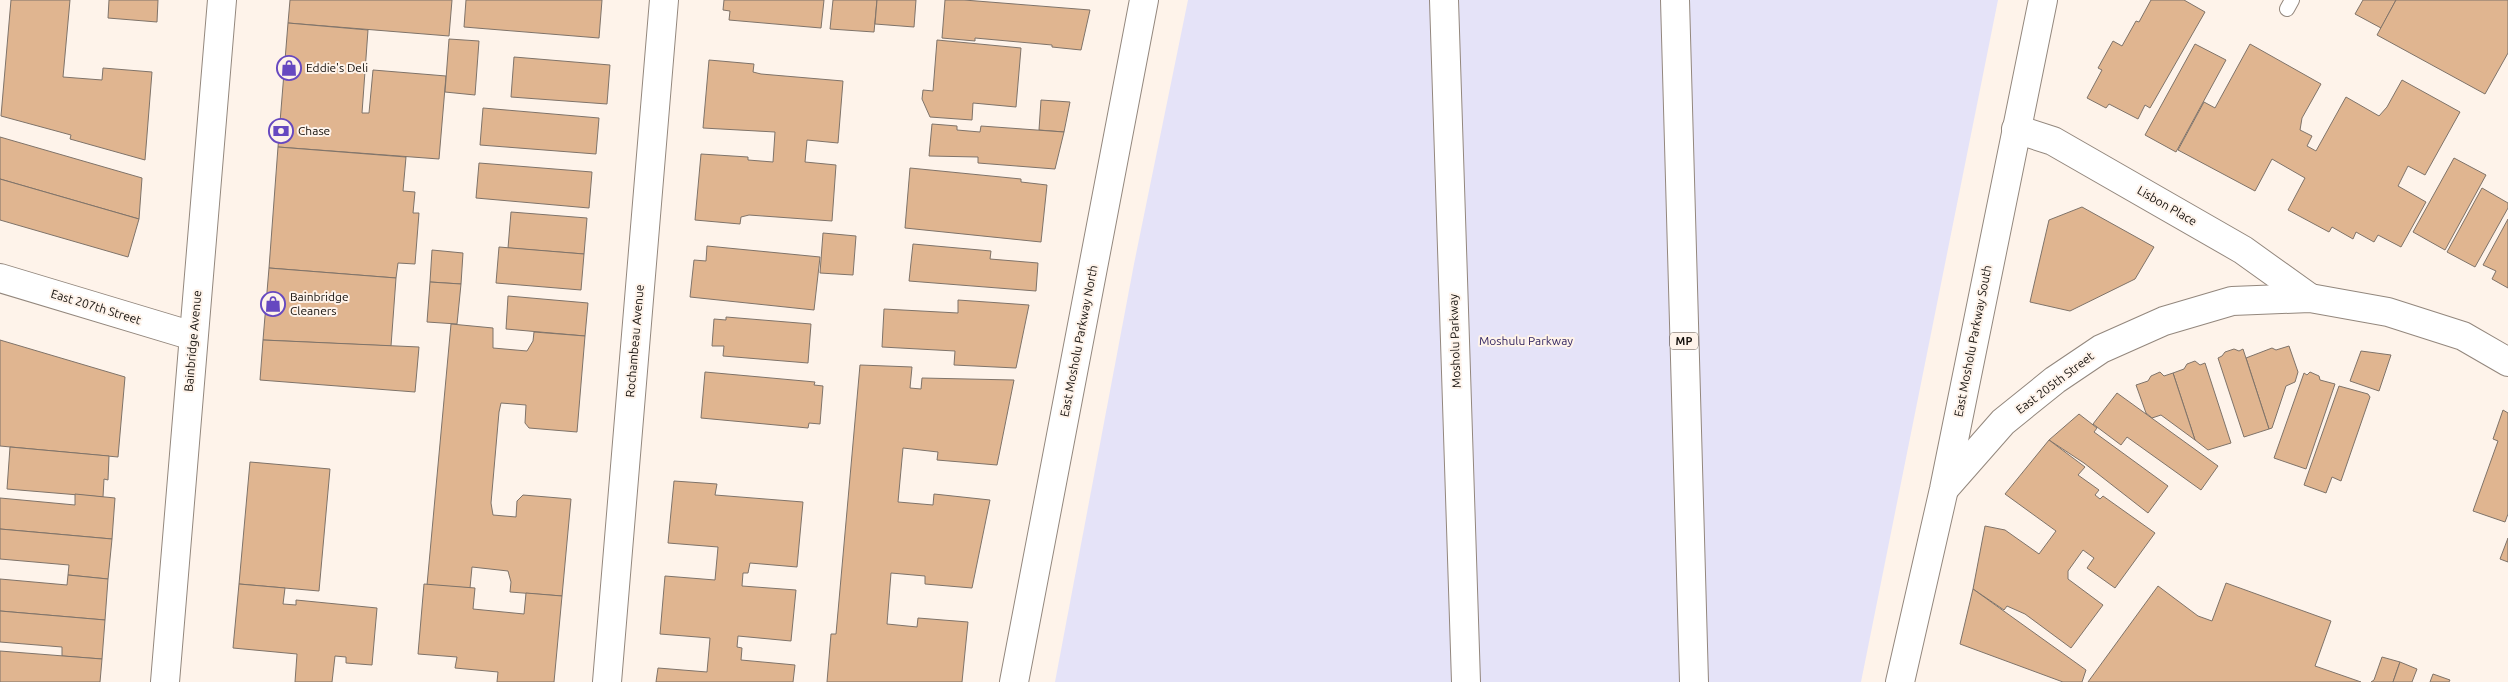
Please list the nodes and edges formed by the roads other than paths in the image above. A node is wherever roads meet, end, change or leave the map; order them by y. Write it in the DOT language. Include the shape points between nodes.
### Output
graph roads {
  1 [pos="222,0"];
  2 [pos="664,0"];
  3 [pos="1144,0"];
  4 [pos="1444,0"];
  5 [pos="1675,0"];
  6 [pos="2043,0"];
  7 [pos="2016,128"];
  8 [pos="0,278"];
  9 [pos="2310,298"];
  10 [pos="193,336"];
  11 [pos="2508,362"];
  12 [pos="1944,489"];
  13 [pos="1908,680"];
  14 [pos="165,682"];
  15 [pos="607,682"];
  16 [pos="1014,682"];
  17 [pos="1466,682"];
  18 [pos="1694,682"];
  1 -- 10 [label="street, Bainbridge Avenue"];
  2 -- 15 [label="street, Rochambeau Avenue"];
  3 -- 16 [label="street, East Mosholu Parkway North"];
  4 -- 17 [label="street, Mosholu Parkway"];
  5 -- 18 [label="street, MP"];
  6 -- 7 [label="street, East Mosholu Parkway South"];
  7 -- 9 [label="street, Lisbon Place" via="2052,141 2243,250"];
  7 -- 12 [label="street, East Mosholu Parkway South"];
  8 -- 10 [label="street, East 207th Street"];
  9 -- 11 [label="street, East 205th Street" via="2388,312 2462,336"];
  9 -- 12 [label="street, East 205th Street" via="2232,301 2164,321 2101,349 2055,380 2003,422"];
  10 -- 14 [label="street, Bainbridge Avenue"];
  12 -- 13 [label="street, East Mosholu Parkway South"];
}
